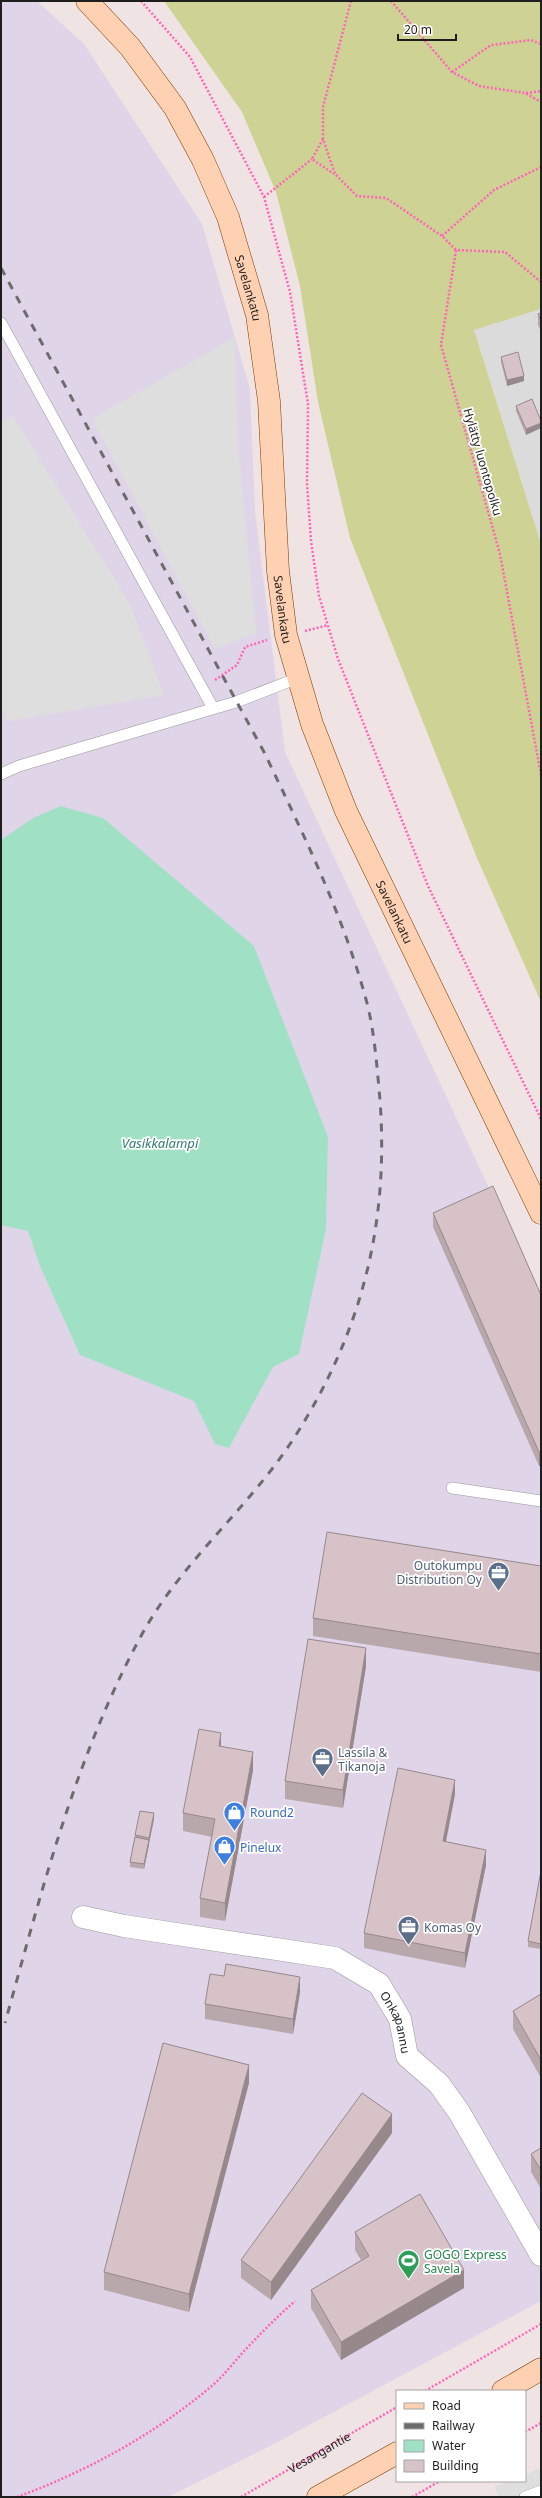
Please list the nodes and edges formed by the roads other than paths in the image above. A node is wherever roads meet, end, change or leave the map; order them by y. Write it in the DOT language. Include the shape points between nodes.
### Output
graph roads {
  1 [pos="86,1"];
  2 [pos="1,323"];
  3 [pos="298,678"];
  4 [pos="213,708"];
  5 [pos="1,774"];
  6 [pos="541,1214"];
  7 [pos="452,1488"];
  8 [pos="541,1501"];
  9 [pos="82,1917"];
  10 [pos="541,2255"];
  11 [pos="541,2369"];
  12 [pos="505,2390"];
  13 [pos="396,2454"];
  14 [pos="541,2491"];
  15 [pos="318,2497"];
  16 [pos="525,2497"];
  1 -- 3 [label="main road, Savelankatu" via="130,47 175,108 203,160 228,217 257,315 268,393 278,571 286,635"];
  2 -- 4 [label="lane"];
  3 -- 4 [label="lane"];
  3 -- 6 [label="main road, Savelankatu" via="312,724 346,811"];
  4 -- 5 [label="lane" via="19,766"];
  7 -- 8 [label="lane"];
  9 -- 10 [label="street, Onkapannu" via="124,1926 335,1958 379,1984 400,2019 407,2056 439,2084 459,2112"];
  11 -- 12 [label="main road"];
  13 -- 15 [label="main road"];
  14 -- 16 [label="lane"];
}
